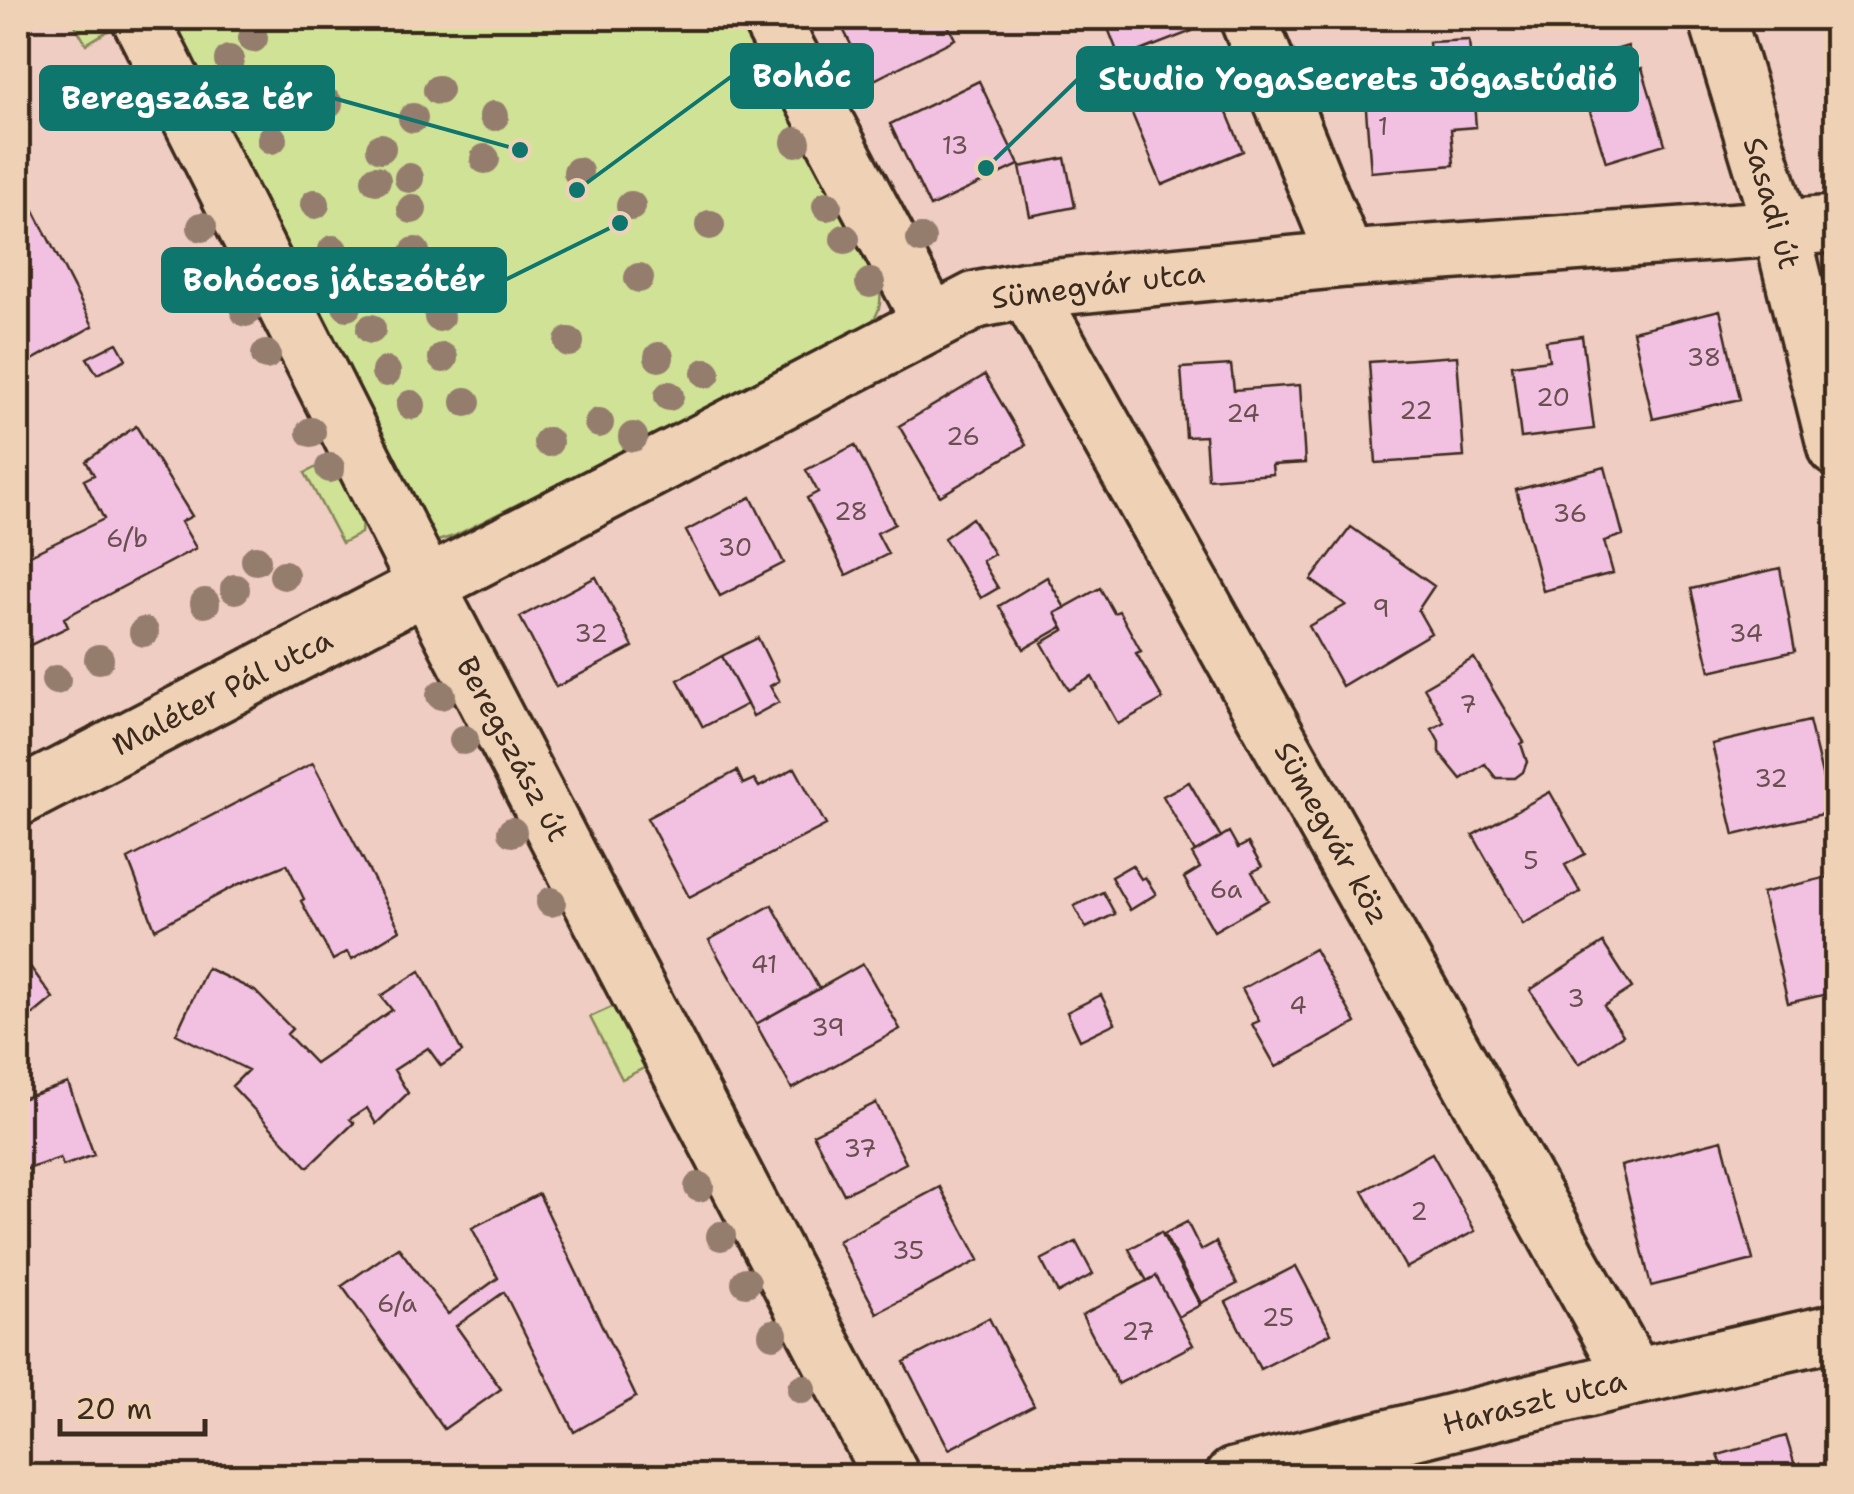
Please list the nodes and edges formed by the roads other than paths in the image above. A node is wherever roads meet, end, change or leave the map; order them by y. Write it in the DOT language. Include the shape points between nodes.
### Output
graph roads {
  1 [pos="140,18"];
  2 [pos="770,18"];
  3 [pos="1248,18"];
  4 [pos="1716,18"];
  5 [pos="1836,224"];
  6 [pos="1781,228"];
  7 [pos="1346,259"];
  8 [pos="1028,290"];
  9 [pos="931,322"];
  10 [pos="1836,448"];
  11 [pos="427,586"];
  12 [pos="18,798"];
  13 [pos="1836,1332"];
  14 [pos="1635,1377"];
  15 [pos="891,1476"];
  16 [pos="1234,1476"];
  1 -- 11 [label="street, Beregszász út"];
  2 -- 9 [label="street"];
  3 -- 7 [label="street"];
  4 -- 6 [label="street, Sasadi út"];
  5 -- 6 [label="street, Sümegvár utca"];
  6 -- 7 [label="street, Sümegvár utca"];
  6 -- 10 [label="street, Sasadi út"];
  7 -- 8 [label="street, Sümegvár utca"];
  8 -- 9 [label="street, Sümegvár utca" via="976,300"];
  8 -- 14 [label="street, Sümegvár köz"];
  9 -- 11 [label="street, Sümegvár utca"];
  11 -- 12 [label="street, Maléter Pál utca"];
  11 -- 15 [label="street, Beregszász út"];
  13 -- 14 [label="street, Haraszt utca"];
  14 -- 16 [label="street, Haraszt utca"];
}
